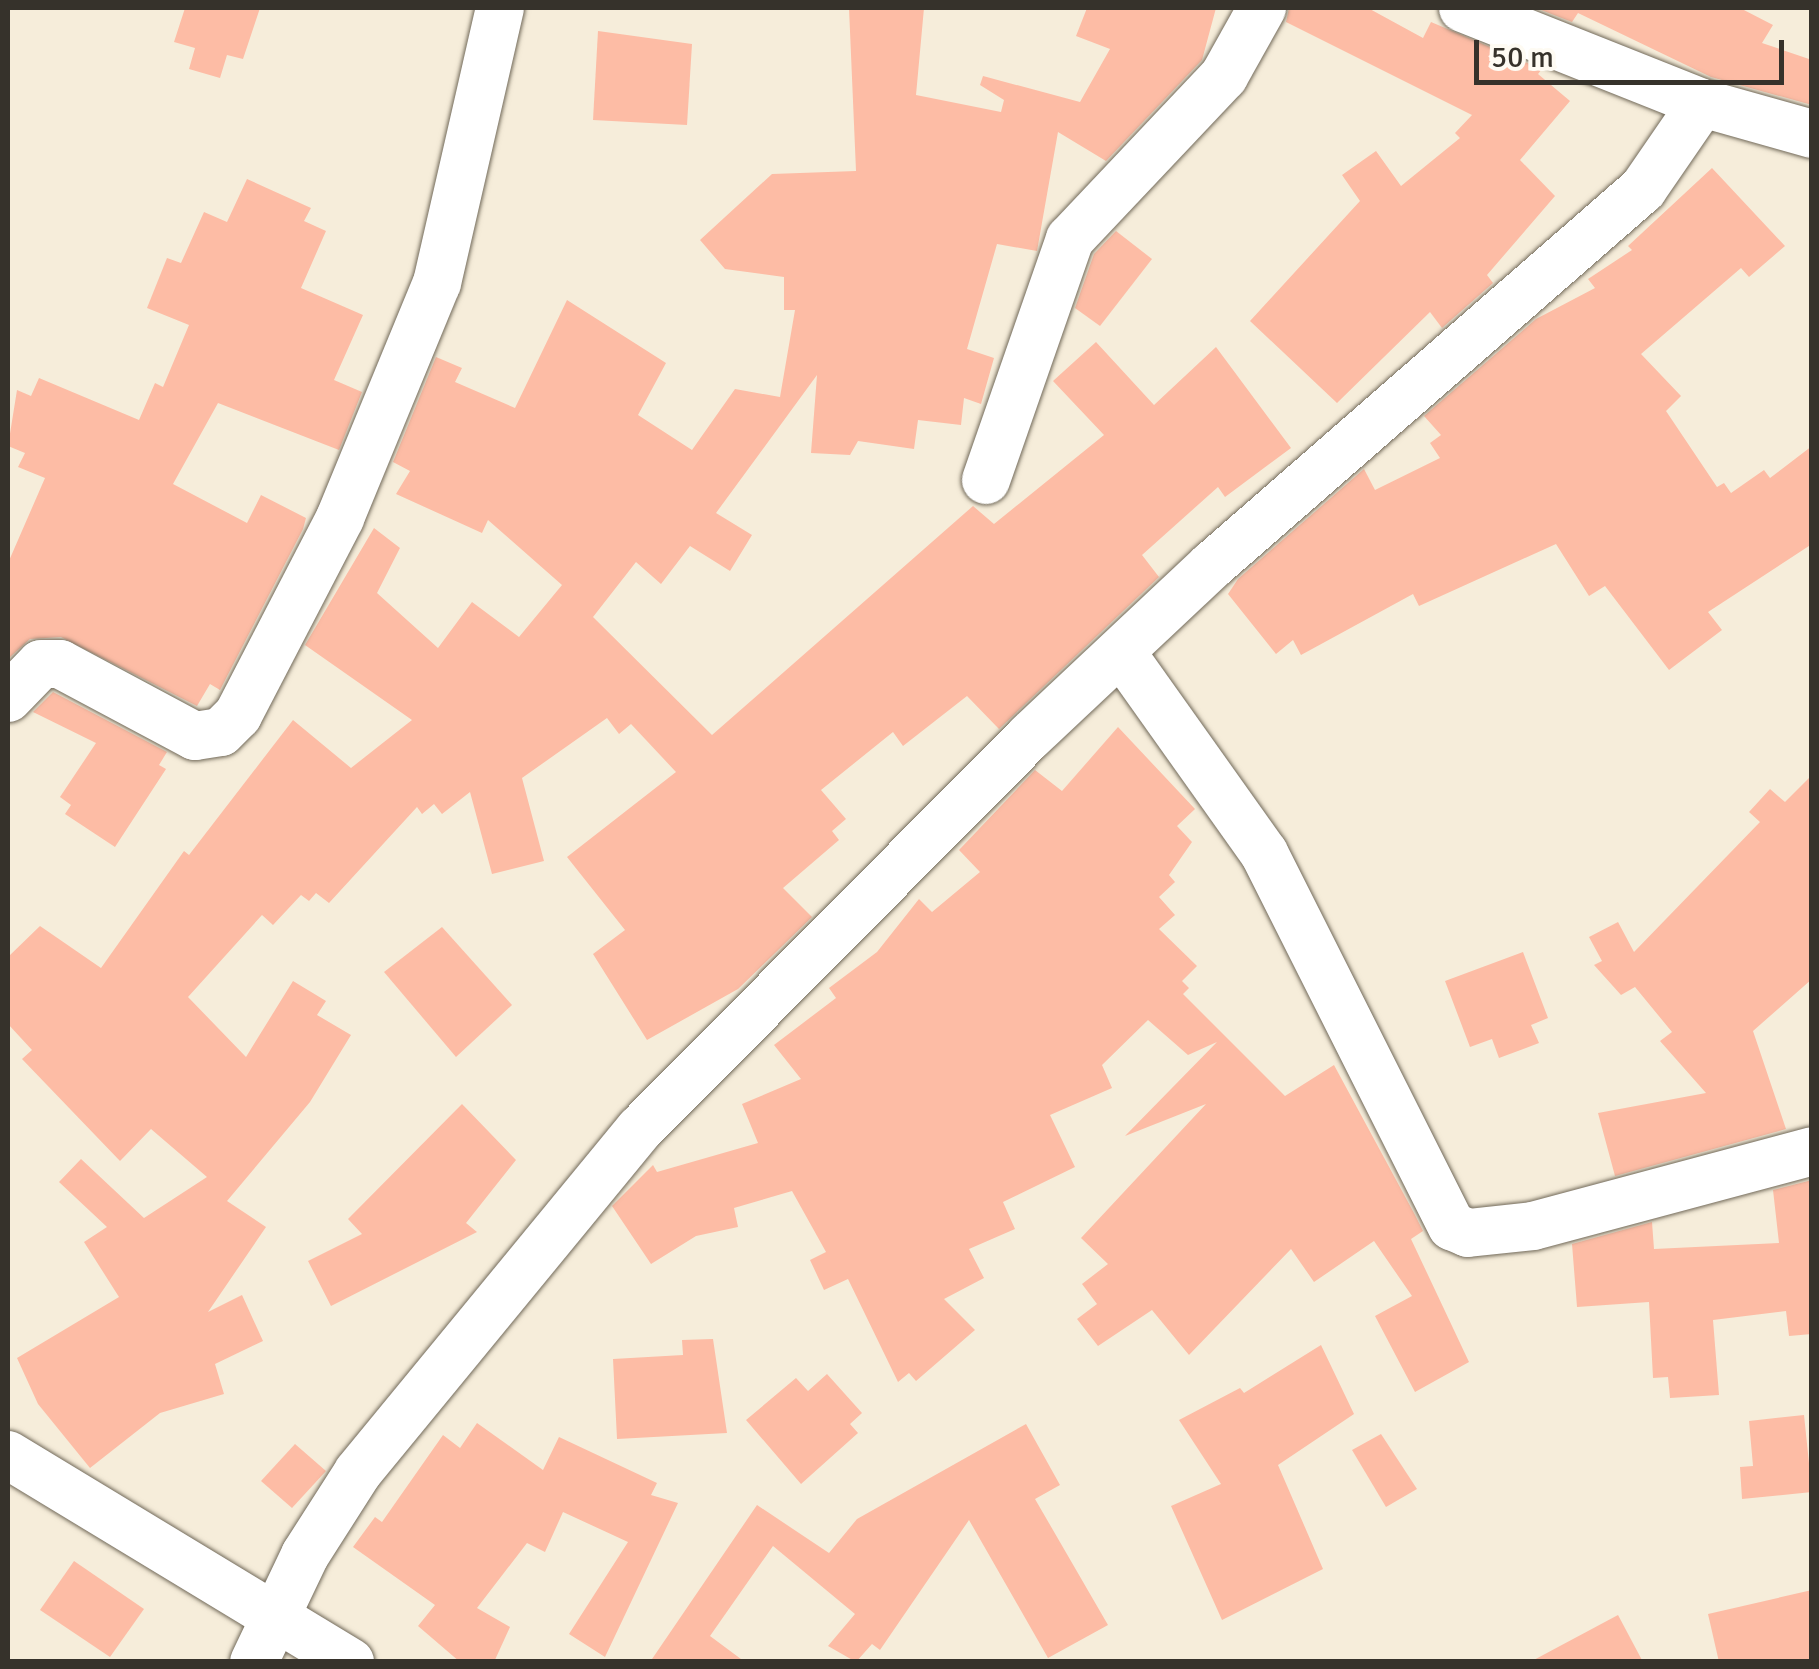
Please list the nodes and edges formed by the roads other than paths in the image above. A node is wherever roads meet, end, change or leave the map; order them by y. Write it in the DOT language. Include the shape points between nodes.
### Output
graph roads {
  1 [pos="500,8"];
  2 [pos="1262,8"];
  3 [pos="1464,8"];
  4 [pos="1702,104"];
  5 [pos="1812,134"];
  6 [pos="986,480"];
  7 [pos="1122,652"];
  8 [pos="8,698"];
  9 [pos="1812,1151"];
  10 [pos="8,1456"];
  11 [pos="274,1618"];
  12 [pos="254,1662"];
  13 [pos="350,1662"];
  1 -- 8 [label="street" via="437,283 340,518 238,716 222,732 195,736 60,664 40,664"];
  2 -- 6 [label="street" via="1224,76 1070,239"];
  3 -- 4 [label="street"];
  4 -- 5 [label="street"];
  4 -- 7 [label="street" via="1680,146 1608,222"];
  7 -- 9 [label="street" via="1264,853 1452,1226 1468,1233 1533,1226"];
  7 -- 11 [label="street" via="793,968 640,1129 358,1472"];
  10 -- 11 [label="street"];
  11 -- 12 [label="street"];
  11 -- 13 [label="street"];
}
